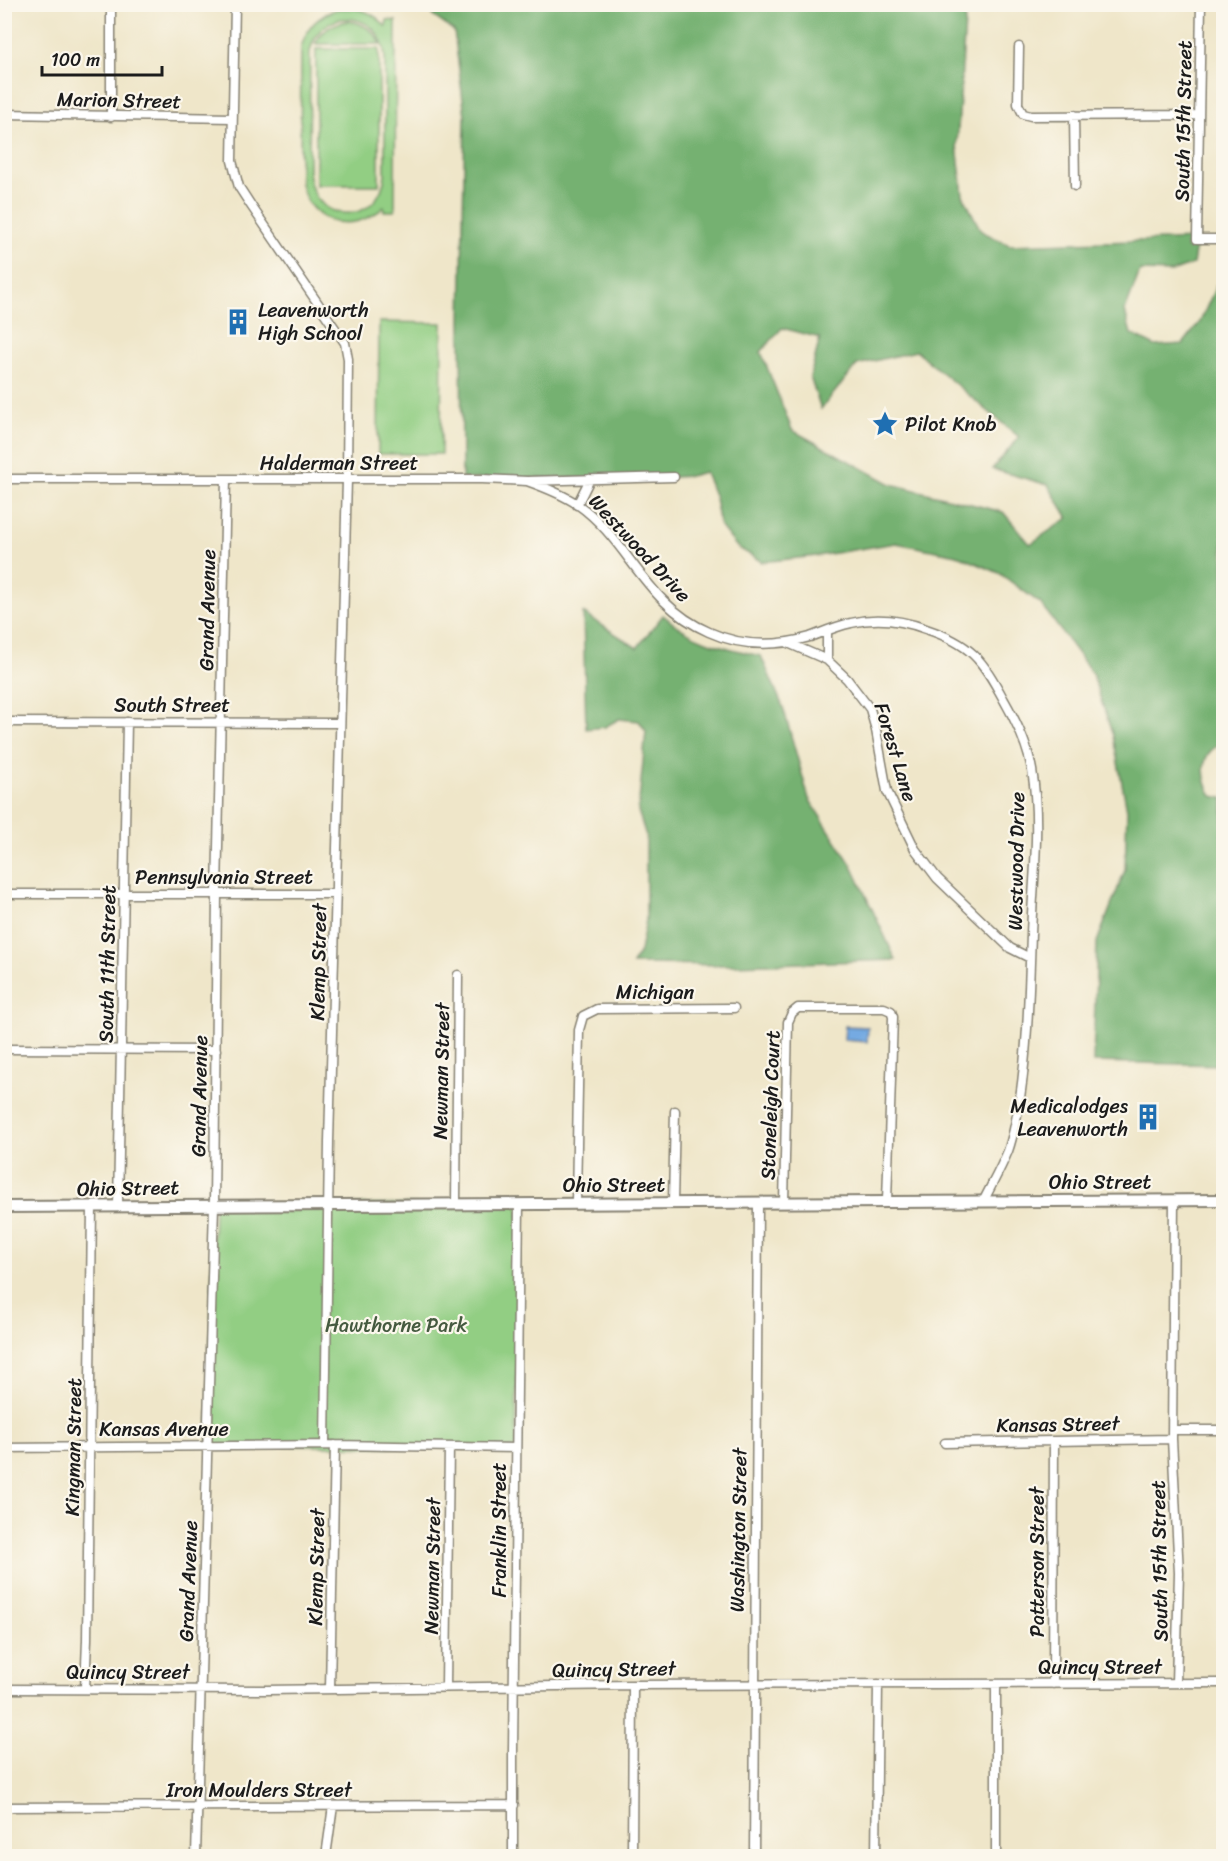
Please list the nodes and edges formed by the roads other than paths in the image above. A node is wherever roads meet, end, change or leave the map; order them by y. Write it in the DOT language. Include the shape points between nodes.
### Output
graph roads {
  1 [pos="111,4"];
  2 [pos="235,4"];
  3 [pos="1201,4"];
  4 [pos="1018,47"];
  5 [pos="4,114"];
  6 [pos="1074,115"];
  7 [pos="1199,115"];
  8 [pos="111,117"];
  9 [pos="232,118"];
  10 [pos="1075,186"];
  11 [pos="1224,239"];
  12 [pos="674,477"];
  13 [pos="4,479"];
  14 [pos="226,479"];
  15 [pos="590,479"];
  16 [pos="347,480"];
  17 [pos="527,481"];
  18 [pos="577,505"];
  19 [pos="827,631"];
  20 [pos="788,643"];
  21 [pos="826,660"];
  22 [pos="221,721"];
  23 [pos="4,722"];
  24 [pos="126,722"];
  25 [pos="339,723"];
  26 [pos="217,892"];
  27 [pos="124,893"];
  28 [pos="4,894"];
  29 [pos="335,894"];
  30 [pos="1030,958"];
  31 [pos="458,975"];
  32 [pos="734,1008"];
  33 [pos="4,1049"];
  34 [pos="122,1050"];
  35 [pos="216,1050"];
  36 [pos="675,1111"];
  37 [pos="984,1200"];
  38 [pos="1174,1200"];
  39 [pos="1224,1200"];
  40 [pos="887,1201"];
  41 [pos="576,1202"];
  42 [pos="673,1203"];
  43 [pos="758,1203"];
  44 [pos="784,1203"];
  45 [pos="456,1204"];
  46 [pos="519,1204"];
  47 [pos="214,1205"];
  48 [pos="329,1205"];
  49 [pos="118,1206"];
  50 [pos="4,1207"];
  51 [pos="92,1207"];
  52 [pos="1224,1430"];
  53 [pos="1172,1434"];
  54 [pos="1054,1441"];
  55 [pos="945,1443"];
  56 [pos="208,1445"];
  57 [pos="325,1445"];
  58 [pos="335,1445"];
  59 [pos="89,1446"];
  60 [pos="449,1447"];
  61 [pos="4,1448"];
  62 [pos="516,1449"];
  63 [pos="1176,1683"];
  64 [pos="1224,1683"];
  65 [pos="878,1684"];
  66 [pos="996,1684"];
  67 [pos="1053,1684"];
  68 [pos="633,1685"];
  69 [pos="753,1685"];
  70 [pos="446,1686"];
  71 [pos="515,1687"];
  72 [pos="4,1689"];
  73 [pos="85,1689"];
  74 [pos="201,1689"];
  75 [pos="330,1689"];
  76 [pos="514,1805"];
  77 [pos="333,1806"];
  78 [pos="4,1807"];
  79 [pos="199,1807"];
  80 [pos="196,1857"];
  81 [pos="326,1857"];
  82 [pos="513,1857"];
  83 [pos="632,1857"];
  84 [pos="754,1857"];
  85 [pos="876,1857"];
  86 [pos="996,1857"];
  1 -- 8 [label="street"];
  2 -- 9 [label="street"];
  3 -- 7 [label="street, South 15th Street"];
  4 -- 6 [label="street" via="1018,104 1023,114"];
  5 -- 8 [label="street, Marion Street"];
  6 -- 7 [label="street"];
  6 -- 10 [label="street"];
  7 -- 11 [label="street, South 15th Street" via="1197,239"];
  8 -- 9 [label="street, Marion Street"];
  9 -- 16 [label="street" via="232,161 239,187 345,343"];
  12 -- 15 [label="street, Halderman Street"];
  13 -- 14 [label="street, Halderman Street"];
  14 -- 16 [label="street, Halderman Street"];
  14 -- 22 [label="street, Grand Avenue"];
  15 -- 17 [label="street, Halderman Street"];
  15 -- 18 [label="street"];
  16 -- 17 [label="street, Halderman Street"];
  16 -- 25 [label="street, Klemp Street"];
  17 -- 18 [label="street, Westwood Drive"];
  18 -- 20 [label="street, Westwood Drive" via="603,528 669,608 694,626 723,639 756,645"];
  19 -- 20 [label="street, Westwood Drive"];
  19 -- 21 [label="street"];
  19 -- 30 [label="street, Westwood Drive" via="852,622 901,621 964,645 986,668 1017,724 1032,768 1036,813"];
  20 -- 21 [label="street, Forest Lane"];
  21 -- 30 [label="street, Forest Lane" via="870,709 887,791 915,849 937,878 1010,948"];
  22 -- 24 [label="street, South Street"];
  22 -- 25 [label="street, South Street"];
  22 -- 26 [label="street, Grand Avenue"];
  23 -- 24 [label="street, South Street"];
  24 -- 27 [label="street, South 11th Street"];
  25 -- 29 [label="street, Klemp Street"];
  26 -- 27 [label="street, Pennsylvania Street"];
  26 -- 29 [label="street, Pennsylvania Street"];
  26 -- 35 [label="street, Grand Avenue"];
  27 -- 28 [label="street, Pennsylvania Street"];
  27 -- 34 [label="street, South 11th Street"];
  29 -- 48 [label="street, Klemp Street"];
  30 -- 37 [label="street, Westwood Drive" via="1030,996 1016,1120 1008,1151"];
  31 -- 45 [label="street, Newman Street"];
  32 -- 41 [label="street, Michigan" via="597,1009 588,1011 581,1019"];
  33 -- 34 [label="street"];
  34 -- 35 [label="street"];
  34 -- 49 [label="street, South 11th Street"];
  35 -- 47 [label="street, Grand Avenue"];
  36 -- 42 [label="street"];
  37 -- 38 [label="street, Ohio Street"];
  37 -- 40 [label="street, Ohio Street"];
  38 -- 39 [label="street, Ohio Street"];
  38 -- 53 [label="street, South 15th Street"];
  40 -- 44 [label="street, Ohio Street"];
  40 -- 44 [label="street, Stoneleigh Court" via="891,1011 798,1008 788,1022"];
  41 -- 42 [label="street, Ohio Street"];
  41 -- 46 [label="street, Ohio Street"];
  42 -- 43 [label="street, Ohio Street"];
  43 -- 44 [label="street, Ohio Street"];
  43 -- 69 [label="street, Washington Street"];
  45 -- 46 [label="street, Ohio Street"];
  45 -- 48 [label="street, Ohio Street"];
  46 -- 62 [label="street, Franklin Street"];
  47 -- 48 [label="street, Ohio Street"];
  47 -- 49 [label="street, Ohio Street"];
  47 -- 56 [label="street, Grand Avenue"];
  48 -- 57 [label="street, Klemp Street"];
  49 -- 51 [label="street, Ohio Street"];
  50 -- 51 [label="street, Ohio Street"];
  51 -- 59 [label="street, Kingman Street"];
  52 -- 53 [label="street, Kansas Street"];
  53 -- 54 [label="street, Kansas Street"];
  53 -- 63 [label="street, South 15th Street" via="1179,1573"];
  54 -- 55 [label="street, Kansas Street"];
  54 -- 67 [label="street, Patterson Street"];
  56 -- 57 [label="street, Kansas Avenue"];
  56 -- 59 [label="street, Kansas Avenue"];
  56 -- 74 [label="street, Grand Avenue"];
  57 -- 58 [label="street"];
  58 -- 60 [label="street"];
  58 -- 75 [label="street, Klemp Street"];
  59 -- 61 [label="street, Kansas Avenue"];
  59 -- 73 [label="street, Kingman Street"];
  60 -- 62 [label="street"];
  60 -- 70 [label="street, Newman Street"];
  62 -- 71 [label="street, Franklin Street"];
  63 -- 64 [label="street, Quincy Street"];
  63 -- 67 [label="street, Quincy Street"];
  65 -- 66 [label="street, Quincy Street"];
  65 -- 69 [label="street, Quincy Street"];
  65 -- 85 [label="street"];
  66 -- 67 [label="street, Quincy Street"];
  66 -- 86 [label="street"];
  68 -- 69 [label="street, Quincy Street"];
  68 -- 71 [label="street, Quincy Street"];
  68 -- 83 [label="street"];
  69 -- 84 [label="street, Washington Street"];
  70 -- 71 [label="street, Quincy Street"];
  70 -- 75 [label="street, Quincy Street"];
  71 -- 76 [label="street, Franklin Street"];
  72 -- 73 [label="street, Quincy Street"];
  73 -- 74 [label="street, Quincy Street"];
  74 -- 75 [label="street, Quincy Street"];
  74 -- 79 [label="street, Grand Avenue"];
  76 -- 77 [label="street, Iron Moulders Street"];
  76 -- 82 [label="street, Franklin Street"];
  77 -- 79 [label="street, Iron Moulders Street"];
  77 -- 81 [label="street"];
  78 -- 79 [label="street, Iron Moulders Street"];
  79 -- 80 [label="street, Grand Avenue"];
}
